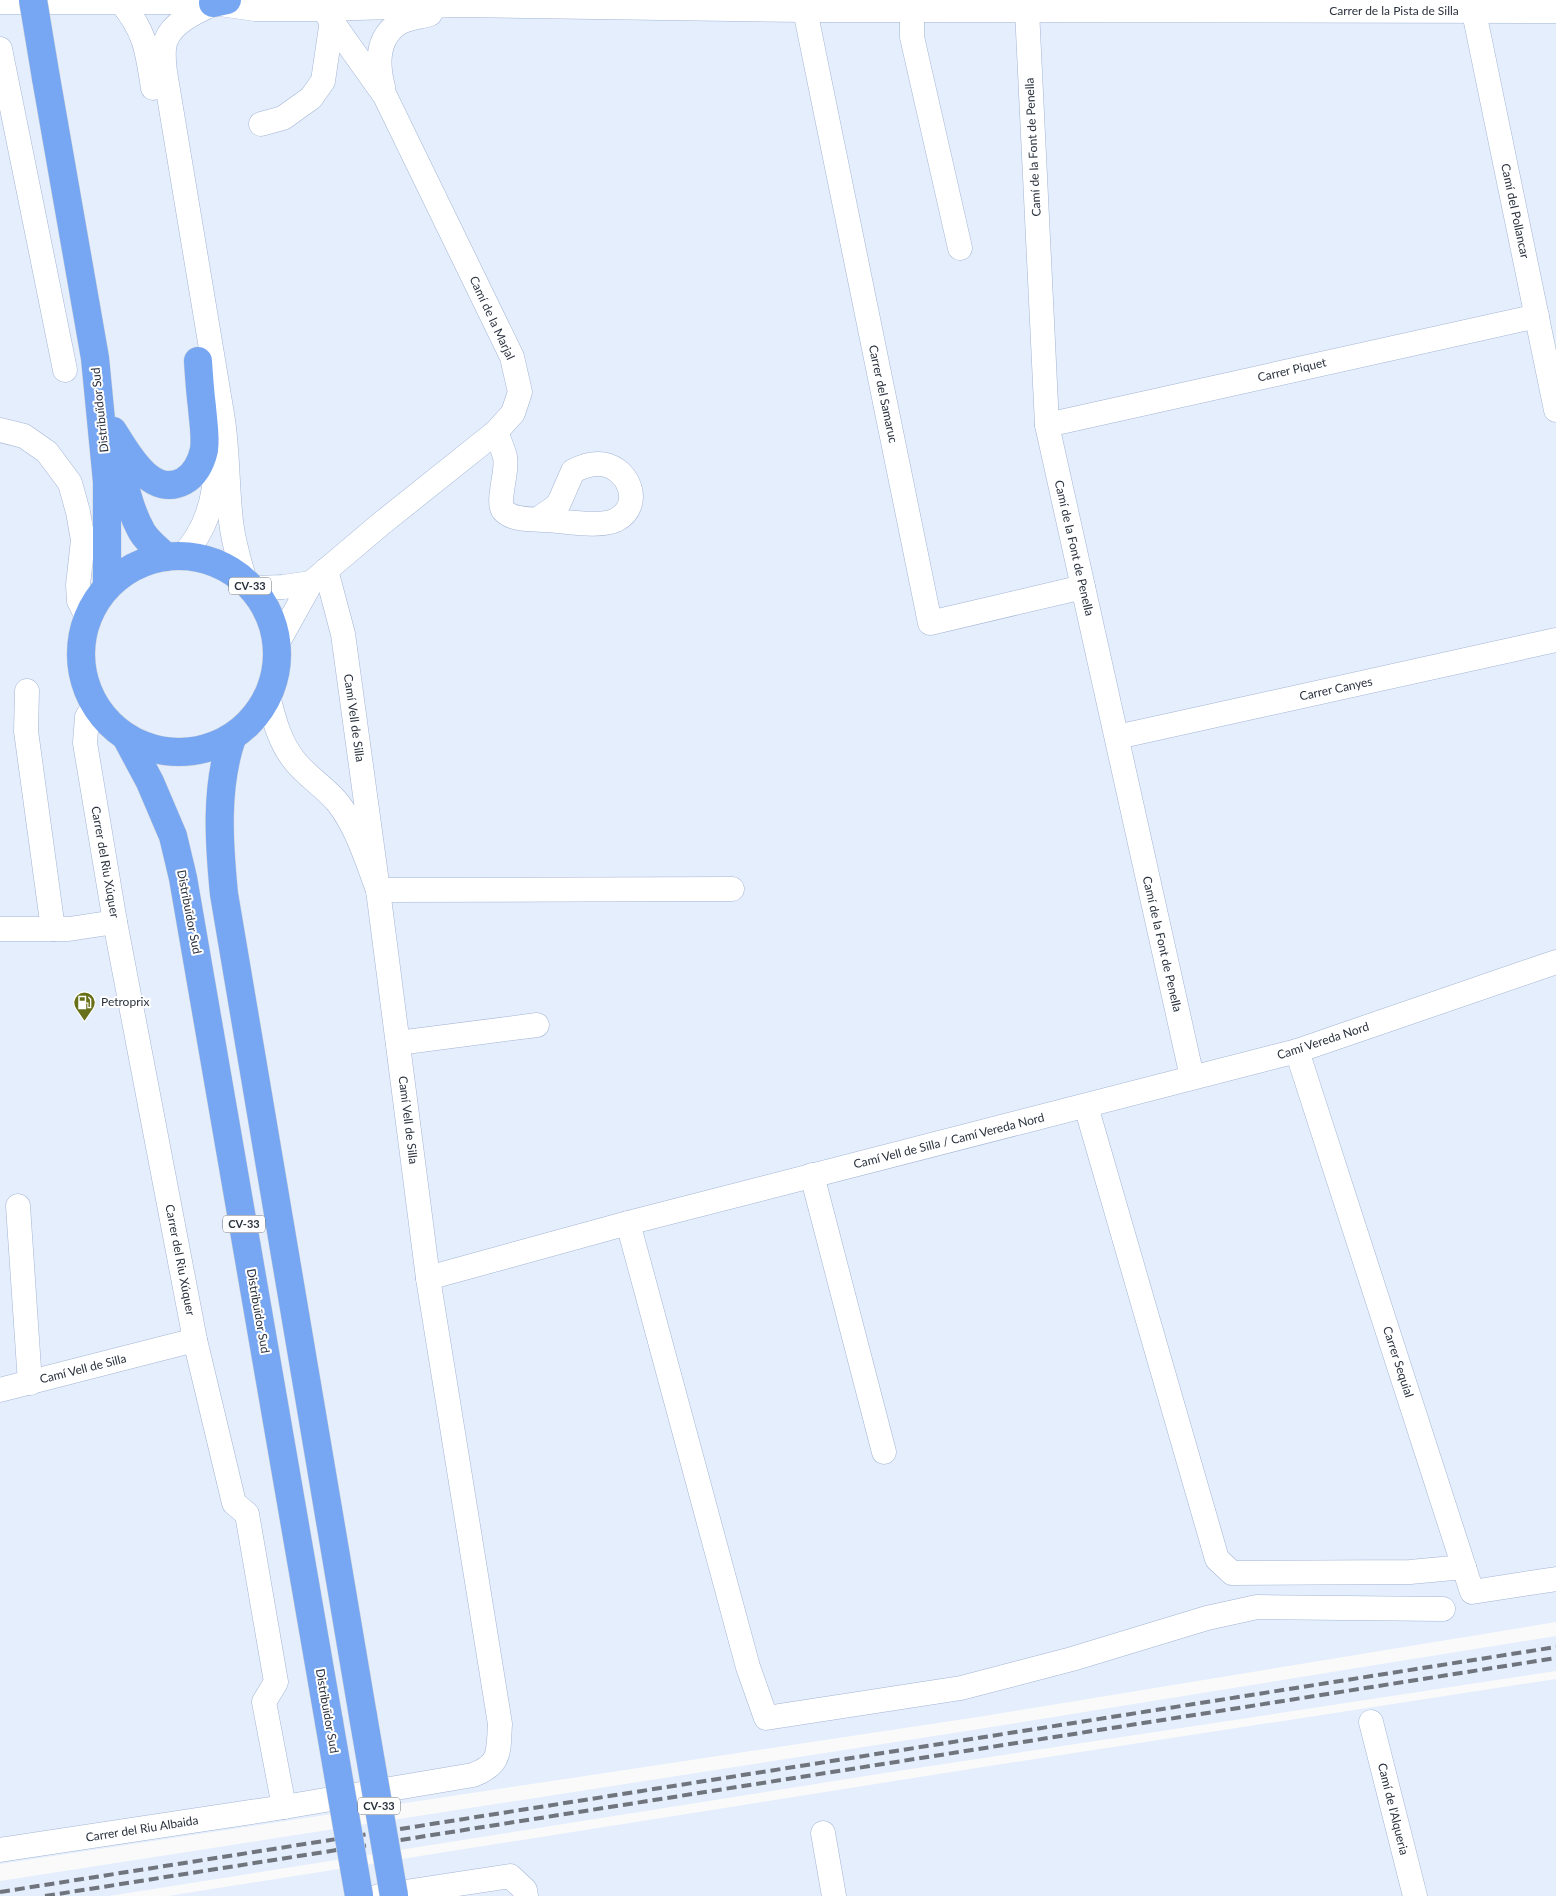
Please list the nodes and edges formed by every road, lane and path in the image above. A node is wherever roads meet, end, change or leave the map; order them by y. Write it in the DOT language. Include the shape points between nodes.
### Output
graph roads {
  1 [pos="33,0"];
  2 [pos="0,2"];
  3 [pos="121,2"];
  4 [pos="220,2"];
  5 [pos="461,5"];
  6 [pos="805,10"];
  7 [pos="912,10"];
  8 [pos="1027,10"];
  9 [pos="1556,11"];
  10 [pos="1474,12"];
  11 [pos="328,14"];
  12 [pos="0,49"];
  13 [pos="385,96"];
  14 [pos="261,124"];
  15 [pos="960,248"];
  16 [pos="1537,316"];
  17 [pos="95,358"];
  18 [pos="198,361"];
  19 [pos="65,370"];
  20 [pos="1556,410"];
  21 [pos="1047,425"];
  22 [pos="0,430"];
  23 [pos="113,431"];
  24 [pos="496,432"];
  25 [pos="538,519"];
  26 [pos="174,556"];
  27 [pos="318,577"];
  28 [pos="248,584"];
  29 [pos="107,587"];
  30 [pos="1083,587"];
  31 [pos="88,619"];
  32 [pos="1556,640"];
  33 [pos="277,644"];
  34 [pos="27,692"];
  35 [pos="268,696"];
  36 [pos="95,705"];
  37 [pos="126,737"];
  38 [pos="1117,737"];
  39 [pos="232,738"];
  40 [pos="378,890"];
  41 [pos="732,890"];
  42 [pos="115,922"];
  43 [pos="0,929"];
  44 [pos="53,929"];
  45 [pos="1556,962"];
  46 [pos="537,1025"];
  47 [pos="398,1043"];
  48 [pos="1297,1051"];
  49 [pos="1192,1078"];
  50 [pos="1086,1106"];
  51 [pos="812,1175"];
  52 [pos="18,1206"];
  53 [pos="628,1223"];
  54 [pos="428,1278"];
  55 [pos="195,1340"];
  56 [pos="30,1383"];
  57 [pos="0,1390"];
  58 [pos="884,1452"];
  59 [pos="1464,1567"];
  60 [pos="1556,1578"];
  61 [pos="1443,1609"];
  62 [pos="1371,1722"];
  63 [pos="284,1807"];
  64 [pos="823,1833"];
  65 [pos="0,1850"];
  66 [pos="359,1896"];
  67 [pos="379,1896"];
  68 [pos="394,1896"];
  69 [pos="526,1896"];
  70 [pos="834,1896"];
  71 [pos="1415,1896"];
  1 -- 17 [label="highway, bridge"];
  2 -- 3 [label="street, Carrer de la Pista de Silla"];
  3 -- 4 [label="street, Carrer de la Pista de Silla"];
  3 -- 18 [label="street" via="135,19 148,58"];
  4 -- 11 [label="street, Carrer de la Pista de Silla" via="255,9"];
  4 -- 28 [label="street, CV-33" via="174,28 166,40 164,54 226,441 235,546"];
  5 -- 6 [label="street, Carrer de la Pista de Silla"];
  5 -- 11 [label="street, Carrer de la Pista de Silla"];
  5 -- 13 [label="street, Camí de la Marjal" via="400,22 388,32 379,59"];
  6 -- 7 [label="street, Carrer de la Pista de Silla"];
  6 -- 30 [label="street, Carrer del Samaruc" via="930,623"];
  7 -- 8 [label="street, Carrer de la Pista de Silla"];
  7 -- 15 [label="street" via="912,37"];
  8 -- 10 [label="street, Carrer de la Pista de Silla"];
  8 -- 21 [label="street, Camí de la Font de Penella"];
  9 -- 10 [label="street, Carrer de la Pista de Silla"];
  10 -- 16 [label="street, Camí del Pollancar"];
  11 -- 13 [label="street, Camí de la Marjal"];
  11 -- 14 [label="street" via="323,81 311,98 283,118"];
  12 -- 19 [label="street"];
  13 -- 24 [label="street, Camí de la Marjal" via="512,356 520,392 513,413"];
  16 -- 20 [label="street, Camí del Pollancar"];
  16 -- 21 [label="street, Carrer Piquet"];
  17 -- 23 [label="highway, Distribuïdor Sud"];
  17 -- 29 [label="highway, Distribuïdor Sud" via="107,482"];
  18 -- 23 [label="highway" via="204,440 195,472 177,484 155,483 145,475"];
  18 -- 26 [label="street" via="207,386 215,434 216,471 208,517 193,545"];
  21 -- 30 [label="street, Camí de la Font de Penella"];
  22 -- 31 [label="street" via="24,436 47,452 70,482 83,540 79,601"];
  23 -- 26 [label="highway, Distribuïdor Sud" via="123,480 142,533 154,547"];
  24 -- 25 [label="street" via="506,459 500,501 502,509 509,515"];
  24 -- 27 [label="street, Camí de la Marjal"];
  26 -- 28 [label="highway, CV-33" via="216,563"];
  26 -- 29 [label="highway, CV-33" via="134,567"];
  27 -- 28 [label="street" via="283,587"];
  27 -- 33 [label="street, Camí de la Marjal"];
  27 -- 40 [label="street, Camí Vell de Silla" via="343,634"];
  28 -- 33 [label="highway, CV-33" via="269,614"];
  29 -- 31 [label="highway, CV-33"];
  30 -- 38 [label="street, Camí de la Font de Penella"];
  31 -- 36 [label="highway, CV-33" via="81,648 84,678"];
  32 -- 38 [label="street, Carrer Canyes"];
  33 -- 35 [label="highway, CV-33" via="276,671"];
  34 -- 44 [label="street" via="26,731"];
  35 -- 39 [label="highway, CV-33" via="253,720"];
  35 -- 40 [label="street" via="283,742 294,761 338,803 356,834"];
  36 -- 37 [label="highway, CV-33"];
  36 -- 42 [label="street, Carrer del Riu Xúquer" via="87,717 84,743"];
  37 -- 39 [label="highway, CV-33" via="151,748 179,753 206,749"];
  37 -- 66 [label="highway, Distribuïdor Sud / CV-33, bridge" via="173,836 183,878"];
  38 -- 49 [label="street, Camí de la Font de Penella"];
  39 -- 68 [label="highway, CV-33, bridge" via="226,756 220,807 224,894"];
  40 -- 41 [label="street"];
  40 -- 47 [label="street, Camí Vell de Silla"];
  42 -- 44 [label="street"];
  42 -- 55 [label="street, Carrer del Riu Xúquer"];
  43 -- 44 [label="street"];
  45 -- 48 [label="street, Camí Vereda Nord"];
  46 -- 47 [label="street"];
  47 -- 54 [label="street, Camí Vell de Silla"];
  48 -- 49 [label="street, Camí Vereda Nord"];
  48 -- 59 [label="street, Carrer Sequial"];
  49 -- 50 [label="street, Camí Vereda Nord"];
  50 -- 51 [label="street, Camí Vell de Silla / Camí Vereda Nord"];
  50 -- 59 [label="street" via="1217,1559 1232,1573 1410,1572"];
  51 -- 53 [label="street"];
  51 -- 58 [label="street"];
  52 -- 56 [label="street"];
  53 -- 54 [label="street"];
  53 -- 61 [label="street" via="748,1667 766,1718 961,1688 1207,1618 1257,1607"];
  54 -- 63 [label="street, Camí Vell de Silla" via="500,1724 498,1756 488,1770 473,1775"];
  55 -- 56 [label="street, Camí Vell de Silla"];
  55 -- 63 [label="street, Carrer del Riu Xúquer" via="234,1503 247,1514 276,1682 264,1702"];
  56 -- 57 [label="street, Camí Vell de Silla"];
  59 -- 60 [label="street, Carrer Sequial" via="1472,1592"];
  62 -- 71 [label="street, Camí de l'Alqueria"];
  63 -- 65 [label="street, Carrer del Riu Albaida"];
  64 -- 70 [label="street"];
  67 -- 69 [label="street" via="510,1876 525,1890"];
}
